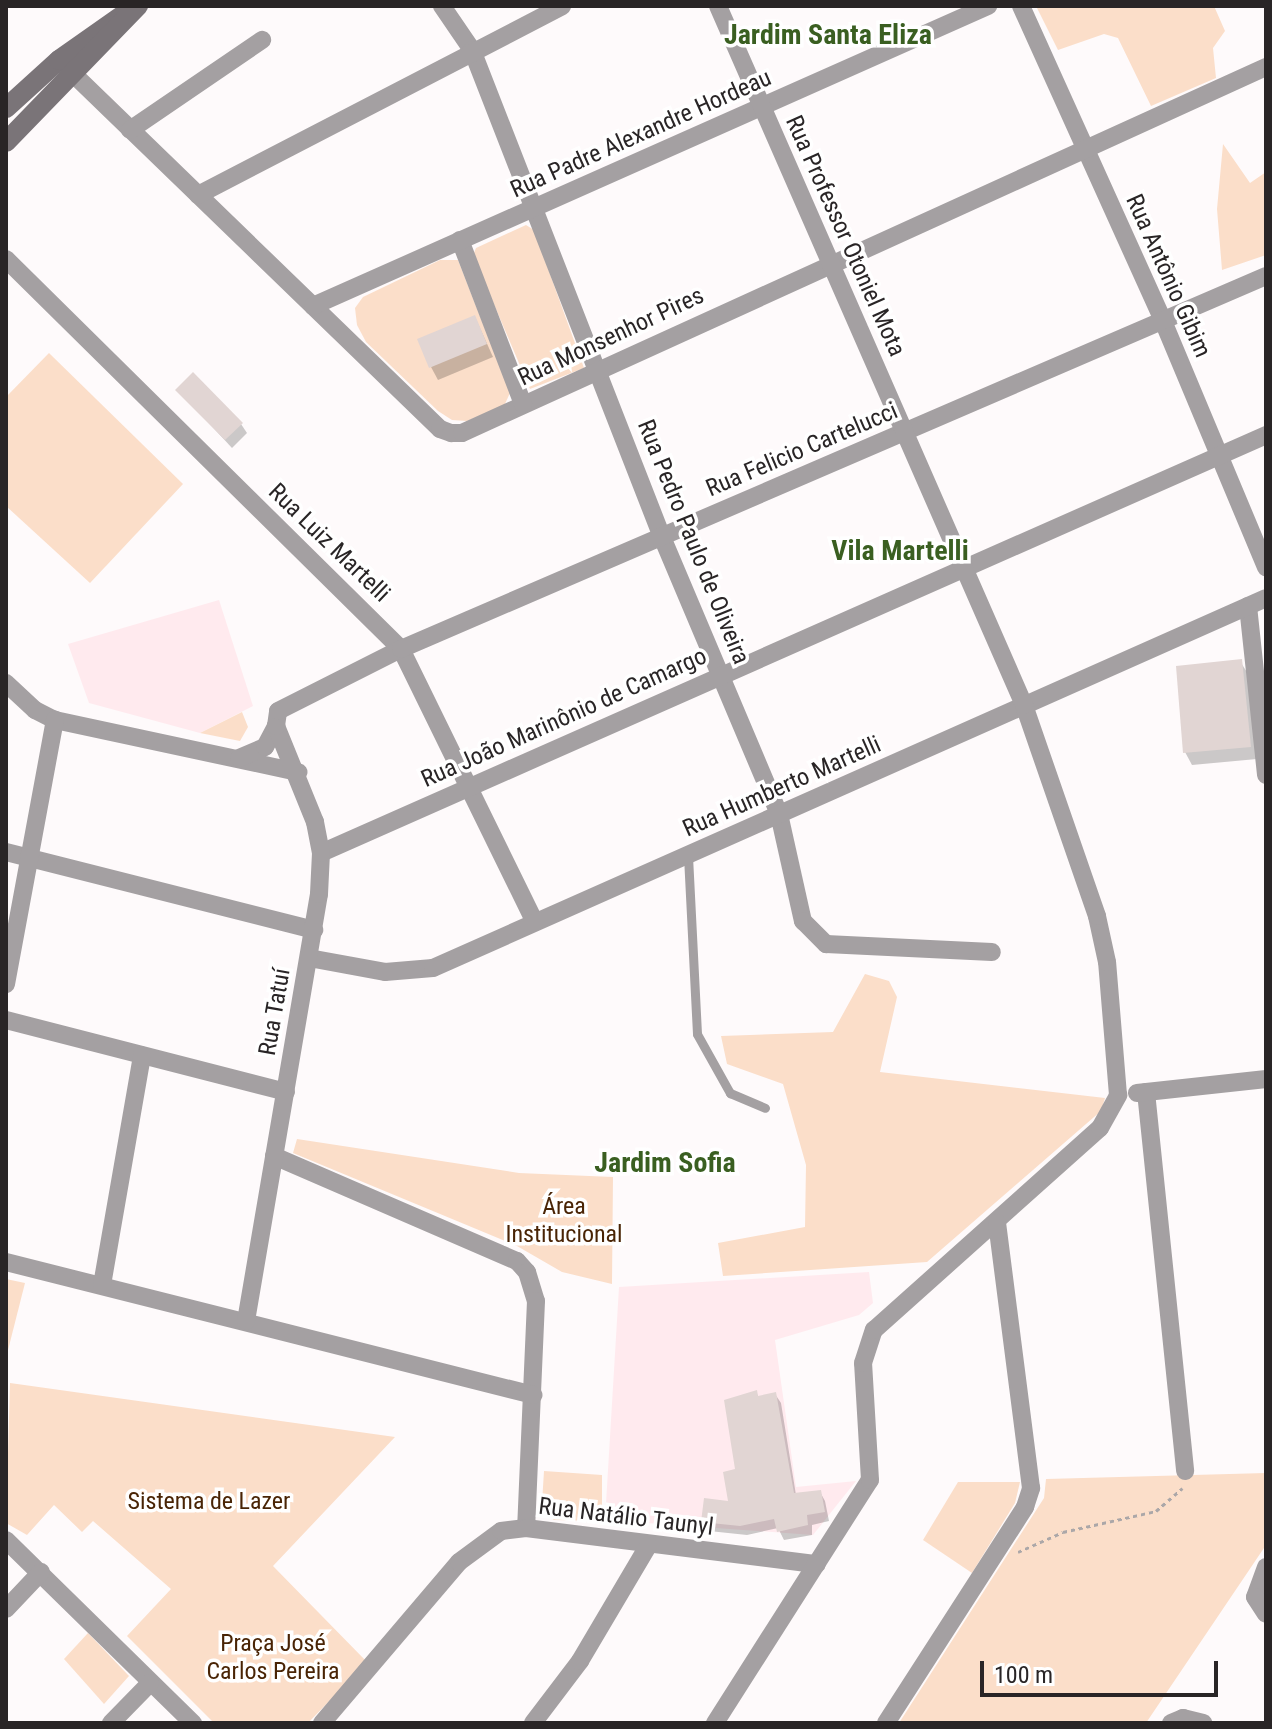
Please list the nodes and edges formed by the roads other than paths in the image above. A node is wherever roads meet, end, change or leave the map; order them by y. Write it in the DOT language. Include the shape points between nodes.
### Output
graph roads {
  1 [pos="137,6"];
  2 [pos="442,6"];
  3 [pos="562,6"];
  4 [pos="718,6"];
  5 [pos="988,6"];
  6 [pos="1021,6"];
  7 [pos="262,40"];
  8 [pos="472,50"];
  9 [pos="66,67"];
  10 [pos="1266,67"];
  11 [pos="762,106"];
  12 [pos="6,108"];
  13 [pos="130,130"];
  14 [pos="6,142"];
  15 [pos="1086,148"];
  16 [pos="198,195"];
  17 [pos="535,206"];
  18 [pos="460,240"];
  19 [pos="6,259"];
  20 [pos="831,264"];
  21 [pos="1266,276"];
  22 [pos="313,306"];
  23 [pos="1163,321"];
  24 [pos="599,368"];
  25 [pos="523,404"];
  26 [pos="905,432"];
  27 [pos="1266,435"];
  28 [pos="1219,455"];
  29 [pos="662,537"];
  30 [pos="1266,567"];
  31 [pos="964,568"];
  32 [pos="1266,598"];
  33 [pos="1248,606"];
  34 [pos="401,649"];
  35 [pos="720,675"];
  36 [pos="6,683"];
  37 [pos="1024,705"];
  38 [pos="55,720"];
  39 [pos="275,721"];
  40 [pos="237,759"];
  41 [pos="298,772"];
  42 [pos="1266,775"];
  43 [pos="469,785"];
  44 [pos="779,814"];
  45 [pos="6,852"];
  46 [pos="321,853"];
  47 [pos="688,856"];
  48 [pos="30,858"];
  49 [pos="535,922"];
  50 [pos="314,930"];
  51 [pos="992,952"];
  52 [pos="309,958"];
  53 [pos="6,984"];
  54 [pos="6,1020"];
  55 [pos="142,1055"];
  56 [pos="1266,1079"];
  57 [pos="286,1092"];
  58 [pos="1146,1092"];
  59 [pos="1118,1095"];
  60 [pos="765,1108"];
  61 [pos="274,1156"];
  62 [pos="997,1223"];
  63 [pos="6,1262"];
  64 [pos="102,1285"];
  65 [pos="246,1321"];
  66 [pos="533,1395"];
  67 [pos="1185,1471"];
  68 [pos="526,1528"];
  69 [pos="6,1540"];
  70 [pos="648,1546"];
  71 [pos="817,1564"];
  72 [pos="1266,1567"];
  73 [pos="41,1572"];
  74 [pos="6,1609"];
  75 [pos="1262,1609"];
  76 [pos="150,1683"];
  77 [pos="111,1723"];
  78 [pos="193,1723"];
  79 [pos="322,1723"];
  80 [pos="533,1723"];
  81 [pos="715,1723"];
  82 [pos="886,1723"];
  83 [pos="1171,1723"];
  84 [pos="1203,1723"];
  1 -- 9 [label="main road"];
  2 -- 8 [label="street, Rua Pedro Paulo de Oliveira"];
  3 -- 8 [label="street"];
  4 -- 11 [label="street, Rua Professor Otoniel Mota"];
  5 -- 11 [label="street, Rua Padre Alexandre Hordeau"];
  6 -- 15 [label="street, Rua Antônio Gibim"];
  7 -- 13 [label="street"];
  8 -- 16 [label="street"];
  8 -- 17 [label="street, Rua Pedro Paulo de Oliveira"];
  9 -- 12 [label="main road"];
  9 -- 13 [label="street, Rua Monsenhor Pires"];
  9 -- 14 [label="main road"];
  10 -- 15 [label="street, Rua Monsenhor Pires"];
  11 -- 17 [label="street, Rua Padre Alexandre Hordeau"];
  11 -- 20 [label="street, Rua Professor Otoniel Mota"];
  13 -- 16 [label="street, Rua Monsenhor Pires"];
  15 -- 20 [label="street, Rua Monsenhor Pires"];
  15 -- 23 [label="street, Rua Antônio Gibim"];
  16 -- 22 [label="street, Rua Monsenhor Pires"];
  17 -- 18 [label="street, Rua Padre Alexandre Hordeau"];
  17 -- 24 [label="street, Rua Pedro Paulo de Oliveira"];
  18 -- 22 [label="street, Rua Padre Alexandre Hordeau"];
  18 -- 25 [label="street"];
  19 -- 34 [label="street, Rua Luiz Martelli"];
  20 -- 24 [label="street, Rua Monsenhor Pires"];
  20 -- 26 [label="street, Rua Professor Otoniel Mota"];
  21 -- 23 [label="street, Rua Felicio Cartelucci"];
  22 -- 25 [label="street, Rua Monsenhor Pires" via="440,429 462,433"];
  23 -- 26 [label="street, Rua Felicio Cartelucci"];
  23 -- 28 [label="street, Rua Antônio Gibim"];
  24 -- 25 [label="street, Rua Monsenhor Pires"];
  24 -- 29 [label="street, Rua Pedro Paulo de Oliveira"];
  26 -- 29 [label="street, Rua Felicio Cartelucci"];
  26 -- 31 [label="street, Rua Professor Otoniel Mota"];
  27 -- 28 [label="street, Rua João Marinônio de Camargo"];
  28 -- 30 [label="street, Rua Antônio Gibim"];
  28 -- 31 [label="street, Rua João Marinônio de Camargo"];
  29 -- 34 [label="street, Rua Felicio Cartelucci"];
  29 -- 35 [label="street, Rua Pedro Paulo de Oliveira"];
  31 -- 35 [label="street, Rua João Marinônio de Camargo"];
  31 -- 37 [label="street, Rua Professor Otoniel Mota"];
  32 -- 33 [label="street, Rua Humberto Martelli"];
  33 -- 37 [label="street, Rua Humberto Martelli"];
  33 -- 42 [label="street"];
  34 -- 39 [label="street, Rua Felicio Cartelucci" via="283,706"];
  34 -- 43 [label="street, Rua Luiz Martelli"];
  35 -- 43 [label="street, Rua João Marinônio de Camargo"];
  35 -- 44 [label="street, Rua Pedro Paulo de Oliveira"];
  36 -- 38 [label="street" via="35,710"];
  37 -- 44 [label="street, Rua Humberto Martelli"];
  37 -- 59 [label="street, Rua Professor Otoniel Mota" via="1097,916 1107,962"];
  38 -- 40 [label="street"];
  38 -- 48 [label="street"];
  39 -- 40 [label="street, Rua Felicio Cartelucci" via="265,747"];
  39 -- 41 [label="street, Rua Tatuí"];
  40 -- 41 [label="street"];
  41 -- 46 [label="street, Rua Tatuí"];
  43 -- 46 [label="street, Rua João Marinônio de Camargo"];
  43 -- 49 [label="street, Rua Luiz Martelli"];
  44 -- 47 [label="street, Rua Humberto Martelli"];
  44 -- 51 [label="street, Rua Pedro Paulo de Oliveira" via="803,921 819,939 857,948"];
  45 -- 48 [label="street"];
  46 -- 50 [label="street, Rua Tatuí"];
  47 -- 49 [label="street, Rua Humberto Martelli"];
  47 -- 60 [label="lane" via="697,1034 712,1070 730,1093"];
  48 -- 50 [label="street"];
  48 -- 53 [label="street"];
  49 -- 52 [label="street, Rua Humberto Martelli" via="433,968 385,972"];
  50 -- 52 [label="street, Rua Tatuí"];
  52 -- 57 [label="street, Rua Tatuí"];
  54 -- 55 [label="street"];
  55 -- 57 [label="street"];
  55 -- 64 [label="street"];
  56 -- 58 [label="street"];
  57 -- 61 [label="street, Rua Tatuí"];
  58 -- 59 [label="street"];
  58 -- 67 [label="street"];
  59 -- 62 [label="street" via="1100,1128"];
  61 -- 65 [label="street, Rua Tatuí"];
  61 -- 66 [label="street" via="517,1261 534,1285 536,1301"];
  62 -- 71 [label="street" via="874,1330 865,1346 870,1480"];
  62 -- 82 [label="street" via="1031,1488 1025,1507"];
  63 -- 64 [label="street"];
  64 -- 65 [label="street"];
  65 -- 66 [label="street"];
  66 -- 68 [label="street"];
  68 -- 70 [label="street, Rua Natálio Taunyl"];
  68 -- 79 [label="street, Rua Natálio Taunyl" via="501,1531 477,1544"];
  69 -- 73 [label="street"];
  70 -- 71 [label="street, Rua Natálio Taunyl"];
  70 -- 80 [label="street" via="580,1661"];
  71 -- 81 [label="street"];
  72 -- 75 [label="street" via="1256,1591"];
  73 -- 74 [label="street"];
  73 -- 76 [label="street"];
  76 -- 77 [label="street"];
  76 -- 78 [label="street"];
  83 -- 84 [label="street" via="1183,1718"];
}
